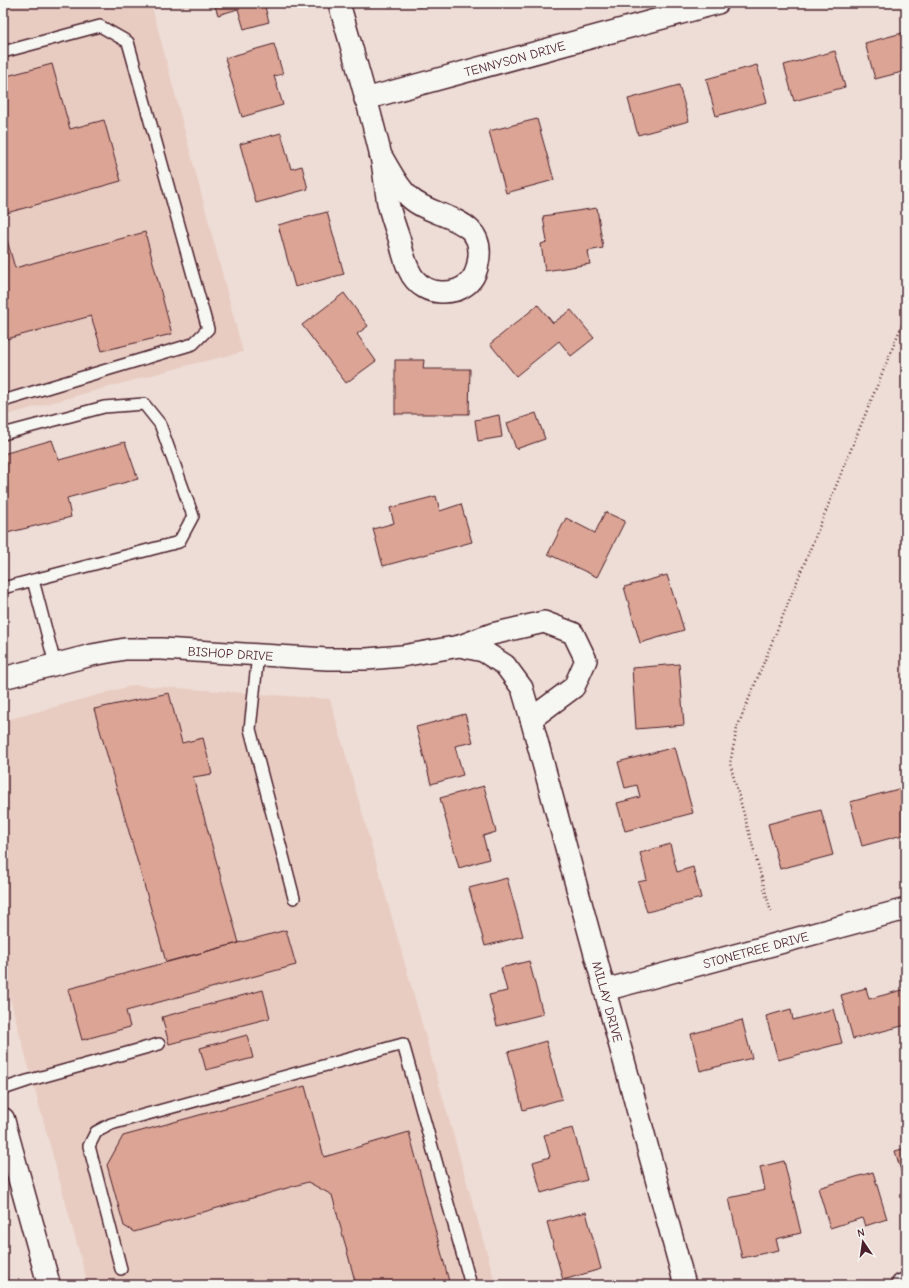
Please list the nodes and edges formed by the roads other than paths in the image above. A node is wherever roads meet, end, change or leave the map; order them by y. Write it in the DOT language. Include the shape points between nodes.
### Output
graph roads {
  1 [pos="340,3"];
  2 [pos="718,3"];
  3 [pos="3,52"];
  4 [pos="366,99"];
  5 [pos="380,154"];
  6 [pos="3,401"];
  7 [pos="3,434"];
  8 [pos="33,580"];
  9 [pos="3,588"];
  10 [pos="460,646"];
  11 [pos="258,654"];
  12 [pos="56,664"];
  13 [pos="505,666"];
  14 [pos="3,678"];
  15 [pos="531,719"];
  16 [pos="294,898"];
  17 [pos="906,909"];
  18 [pos="605,990"];
  19 [pos="159,1044"];
  20 [pos="3,1089"];
  21 [pos="3,1119"];
  22 [pos="120,1269"];
  23 [pos="906,1284"];
  24 [pos="48,1285"];
  25 [pos="471,1285"];
  26 [pos="685,1285"];
  27 [pos="902,1285"];
  1 -- 4 [label="street"];
  2 -- 4 [label="street, TENNYSON DRIVE"];
  3 -- 6 [label="lane" via="100,26 128,42 208,330 193,344"];
  4 -- 5 [label="street"];
  5 -- 5 [label="street" via="409,197 459,222 474,235 480,252 473,279 466,286 446,292 435,291 425,288 409,271 388,204"];
  7 -- 8 [label="lane" via="104,407 144,404 160,424 193,516 179,542"];
  8 -- 9 [label="lane"];
  8 -- 12 [label="lane"];
  10 -- 11 [label="street, BISHOP DRIVE" via="367,659"];
  10 -- 13 [label="street, BISHOP DRIVE" via="483,651"];
  10 -- 15 [label="street, BISHOP DRIVE" via="492,634 544,622 573,633 586,660 574,687"];
  11 -- 12 [label="street, BISHOP DRIVE" via="162,648 125,649"];
  11 -- 16 [label="lane" via="250,729"];
  12 -- 14 [label="street, BISHOP DRIVE"];
  13 -- 15 [label="street, MILLAY DRIVE" via="522,688"];
  15 -- 18 [label="street, MILLAY DRIVE"];
  17 -- 18 [label="street, STONETREE DRIVE"];
  18 -- 26 [label="street, MILLAY DRIVE"];
  19 -- 20 [label="lane"];
  21 -- 24 [label="main road"];
  22 -- 25 [label="lane" via="89,1146 96,1132 111,1124 402,1044"];
  23 -- 27 [label="street"];
}
